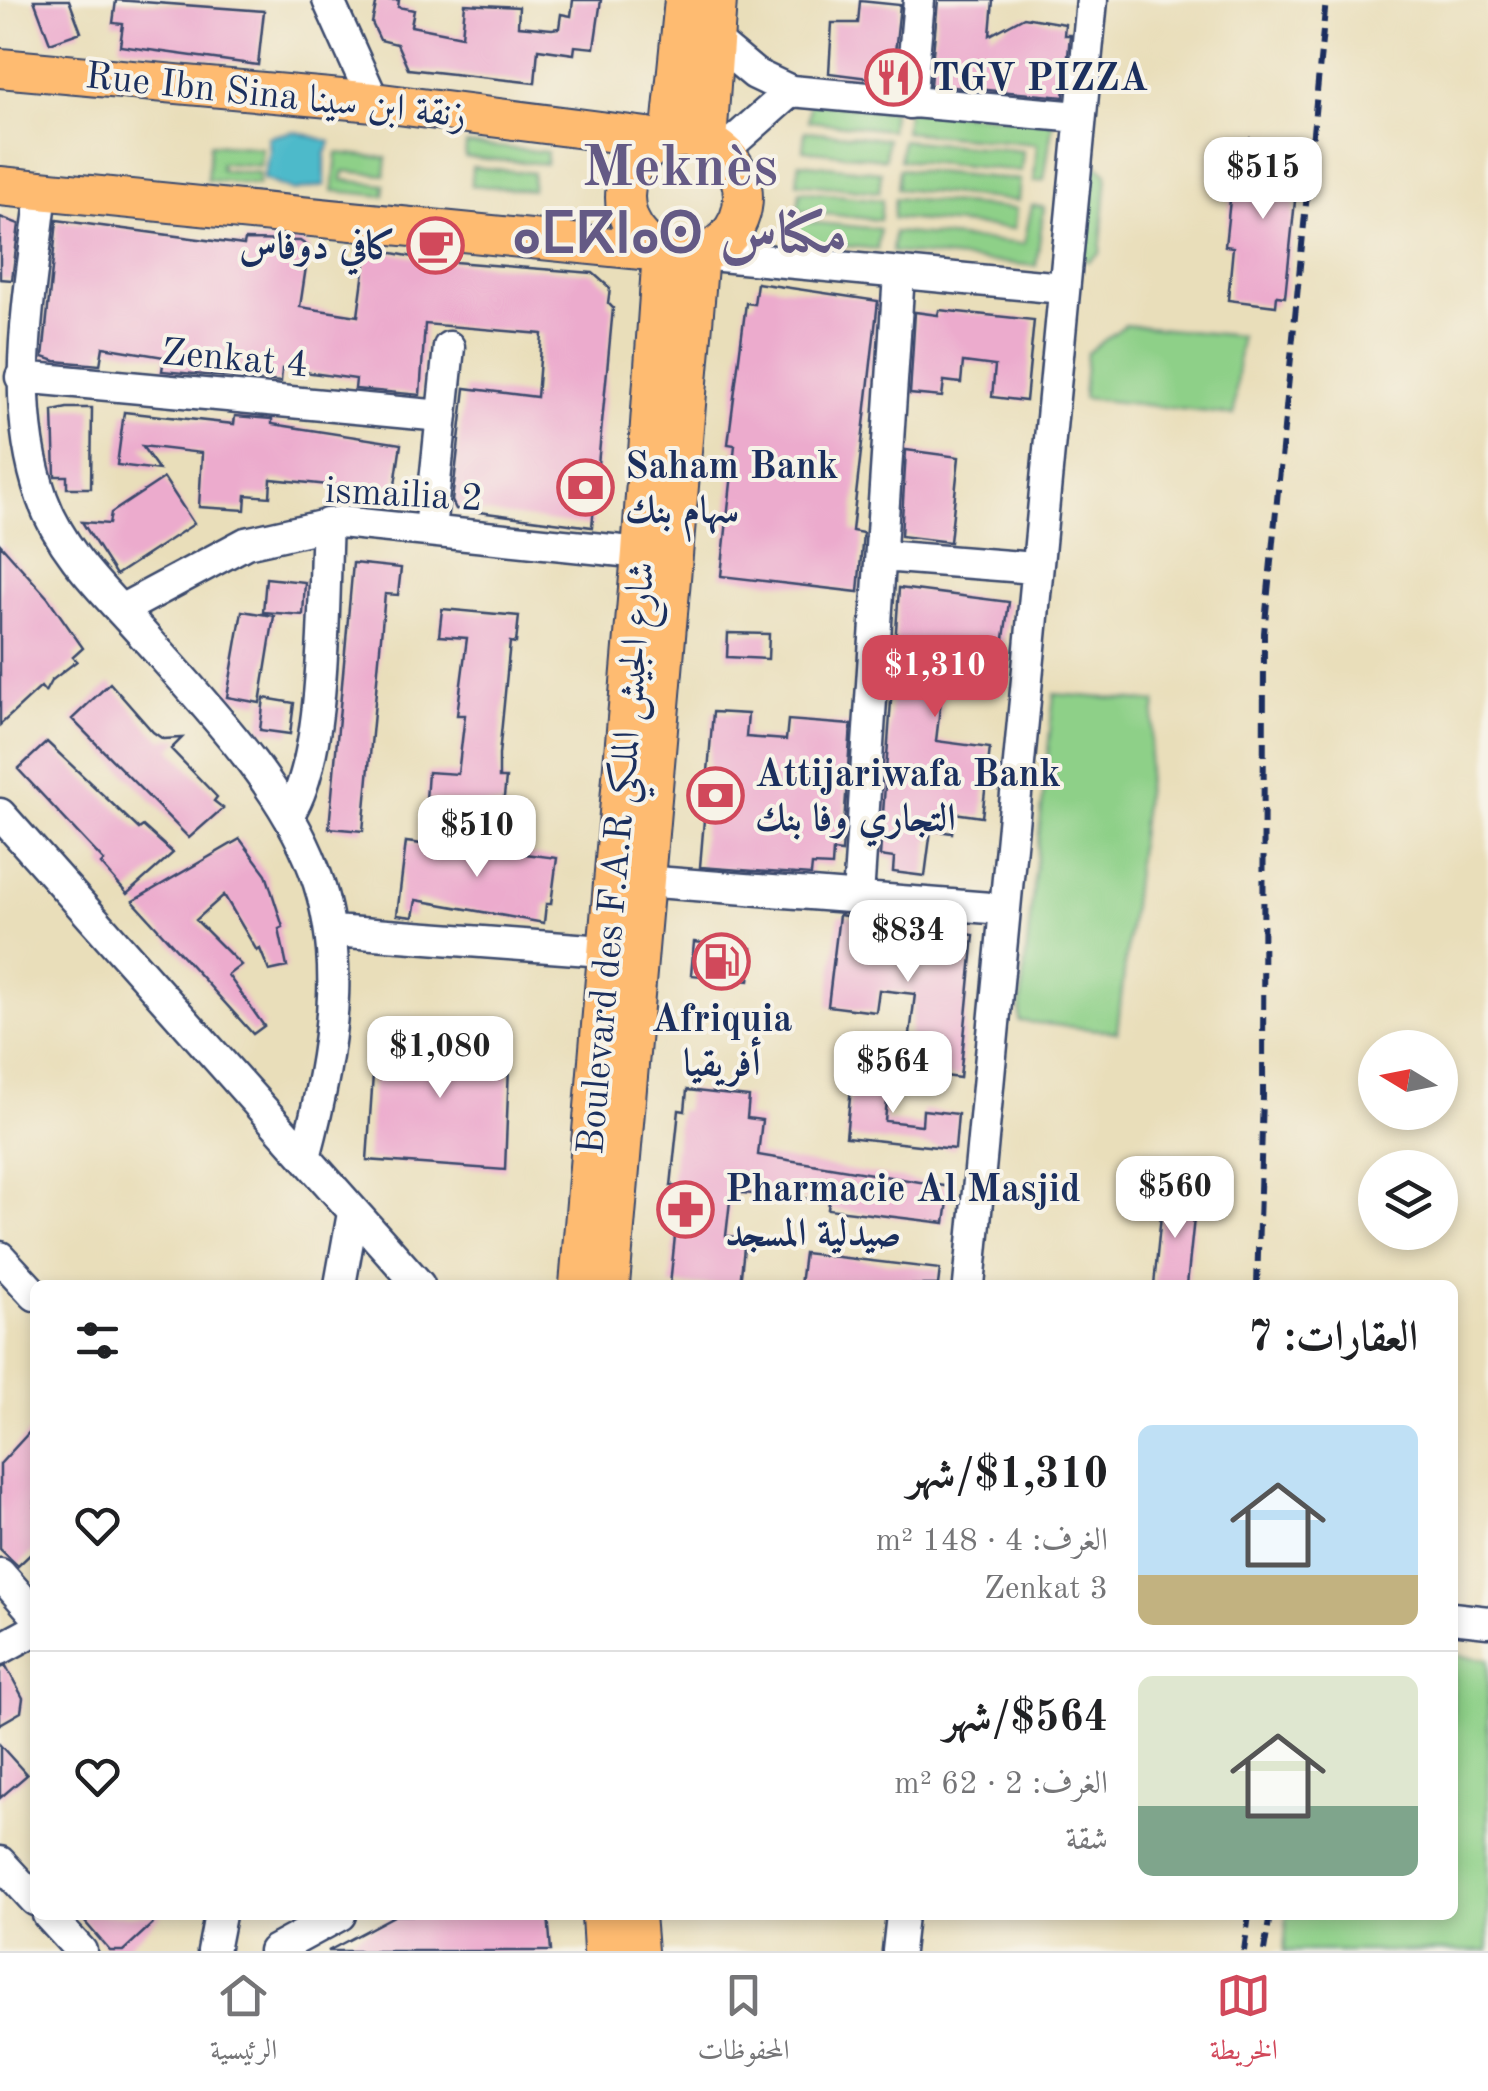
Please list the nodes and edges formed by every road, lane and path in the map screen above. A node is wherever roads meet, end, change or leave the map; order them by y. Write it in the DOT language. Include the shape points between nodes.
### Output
graph roads {
  1 [pos="328,0"];
  2 [pos="684,0"];
  3 [pos="717,0"];
  4 [pos="918,0"];
  5 [pos="1092,0"];
  6 [pos="713,39"];
  7 [pos="0,68"];
  8 [pos="790,91"];
  9 [pos="374,102"];
  10 [pos="910,103"];
  11 [pos="1079,116"];
  12 [pos="699,145"];
  13 [pos="0,186"];
  14 [pos="42,191"];
  15 [pos="662,252"];
  16 [pos="700,254"];
  17 [pos="899,274"];
  18 [pos="1063,288"];
  19 [pos="450,347"];
  20 [pos="21,378"];
  21 [pos="442,416"];
  22 [pos="328,524"];
  23 [pos="430,530"];
  24 [pos="641,553"];
  25 [pos="882,556"];
  26 [pos="1035,568"];
  27 [pos="121,610"];
  28 [pos="290,812"];
  29 [pos="0,814"];
  30 [pos="643,881"];
  31 [pos="858,897"];
  32 [pos="1003,910"];
  33 [pos="334,931"];
  34 [pos="604,952"];
  35 [pos="305,1157"];
  36 [pos="353,1214"];
  37 [pos="0,1257"];
  38 [pos="341,1280"];
  39 [pos="414,1280"];
  40 [pos="579,1280"];
  41 [pos="610,1280"];
  42 [pos="969,1280"];
  43 [pos="30,1290"];
  44 [pos="0,1574"];
  45 [pos="30,1608"];
  46 [pos="1458,1619"];
  47 [pos="1488,1622"];
  48 [pos="30,1633"];
  49 [pos="0,1649"];
  50 [pos="1,1865"];
  51 [pos="30,1895"];
  52 [pos="53,1920"];
  53 [pos="219,1920"];
  54 [pos="331,1920"];
  55 [pos="601,1920"];
  56 [pos="635,1920"];
  57 [pos="901,1920"];
  58 [pos="81,1951"];
  59 [pos="213,1951"];
  60 [pos="274,1951"];
  61 [pos="603,1951"];
  62 [pos="638,1951"];
  63 [pos="898,1951"];
  1 -- 9 [label="street"];
  2 -- 12 [label="main road"];
  3 -- 6 [label="main road"];
  4 -- 10 [label="street"];
  5 -- 11 [label="street"];
  6 -- 8 [label="street" via="755,74"];
  6 -- 12 [label="main road"];
  7 -- 9 [label="main road, Rue Ibn Sina زنقة ابن سينا"];
  8 -- 10 [label="street"];
  8 -- 12 [label="street"];
  9 -- 12 [label="main road, Rue Ibn Sina زنقة ابن سينا"];
  10 -- 11 [label="street"];
  11 -- 18 [label="street"];
  12 -- 15 [label="main road" via="639,159 625,193 634,228"];
  12 -- 16 [label="main road" via="741,181 739,218 716,247"];
  13 -- 14 [label="main road"];
  14 -- 15 [label="main road"];
  14 -- 20 [label="street"];
  15 -- 16 [label="main road"];
  15 -- 24 [label="main road, Boulevard des F.A.R شارع الجيش الملكي"];
  16 -- 17 [label="street"];
  16 -- 30 [label="main road, Boulevard des F.A.R شارع الجيش الملكي"];
  17 -- 18 [label="street"];
  17 -- 25 [label="street"];
  18 -- 26 [label="street"];
  19 -- 21 [label="street"];
  20 -- 21 [label="street, Zenkat 4"];
  20 -- 27 [label="street" via="44,503 80,566"];
  21 -- 23 [label="street"];
  22 -- 23 [label="street, ismailia 2"];
  22 -- 27 [label="street, ismailia 2" via="246,543"];
  22 -- 28 [label="street" via="314,732 306,783"];
  23 -- 24 [label="street, ismailia 2"];
  24 -- 34 [label="main road, Boulevard des F.A.R شارع الجيش الملكي"];
  25 -- 26 [label="street"];
  25 -- 31 [label="street"];
  26 -- 32 [label="street"];
  27 -- 28 [label="street" via="256,762"];
  28 -- 33 [label="street"];
  29 -- 35 [label="street"];
  30 -- 31 [label="street"];
  30 -- 41 [label="main road, Boulevard des F.A.R شارع الجيش الملكي"];
  31 -- 32 [label="street"];
  32 -- 42 [label="street"];
  33 -- 34 [label="street"];
  33 -- 35 [label="street" via="326,1082"];
  34 -- 40 [label="main road, Boulevard des F.A.R شارع الجيش الملكي"];
  35 -- 36 [label="street"];
  36 -- 38 [label="street"];
  36 -- 39 [label="street"];
  37 -- 43 [label="street"];
  44 -- 45 [label="street"];
  46 -- 47 [label="street"];
  48 -- 49 [label="street"];
  50 -- 51 [label="street"];
  52 -- 58 [label="street"];
  53 -- 59 [label="street"];
  54 -- 60 [label="street"];
  55 -- 61 [label="main road"];
  56 -- 62 [label="main road"];
  57 -- 63 [label="street"];
}
